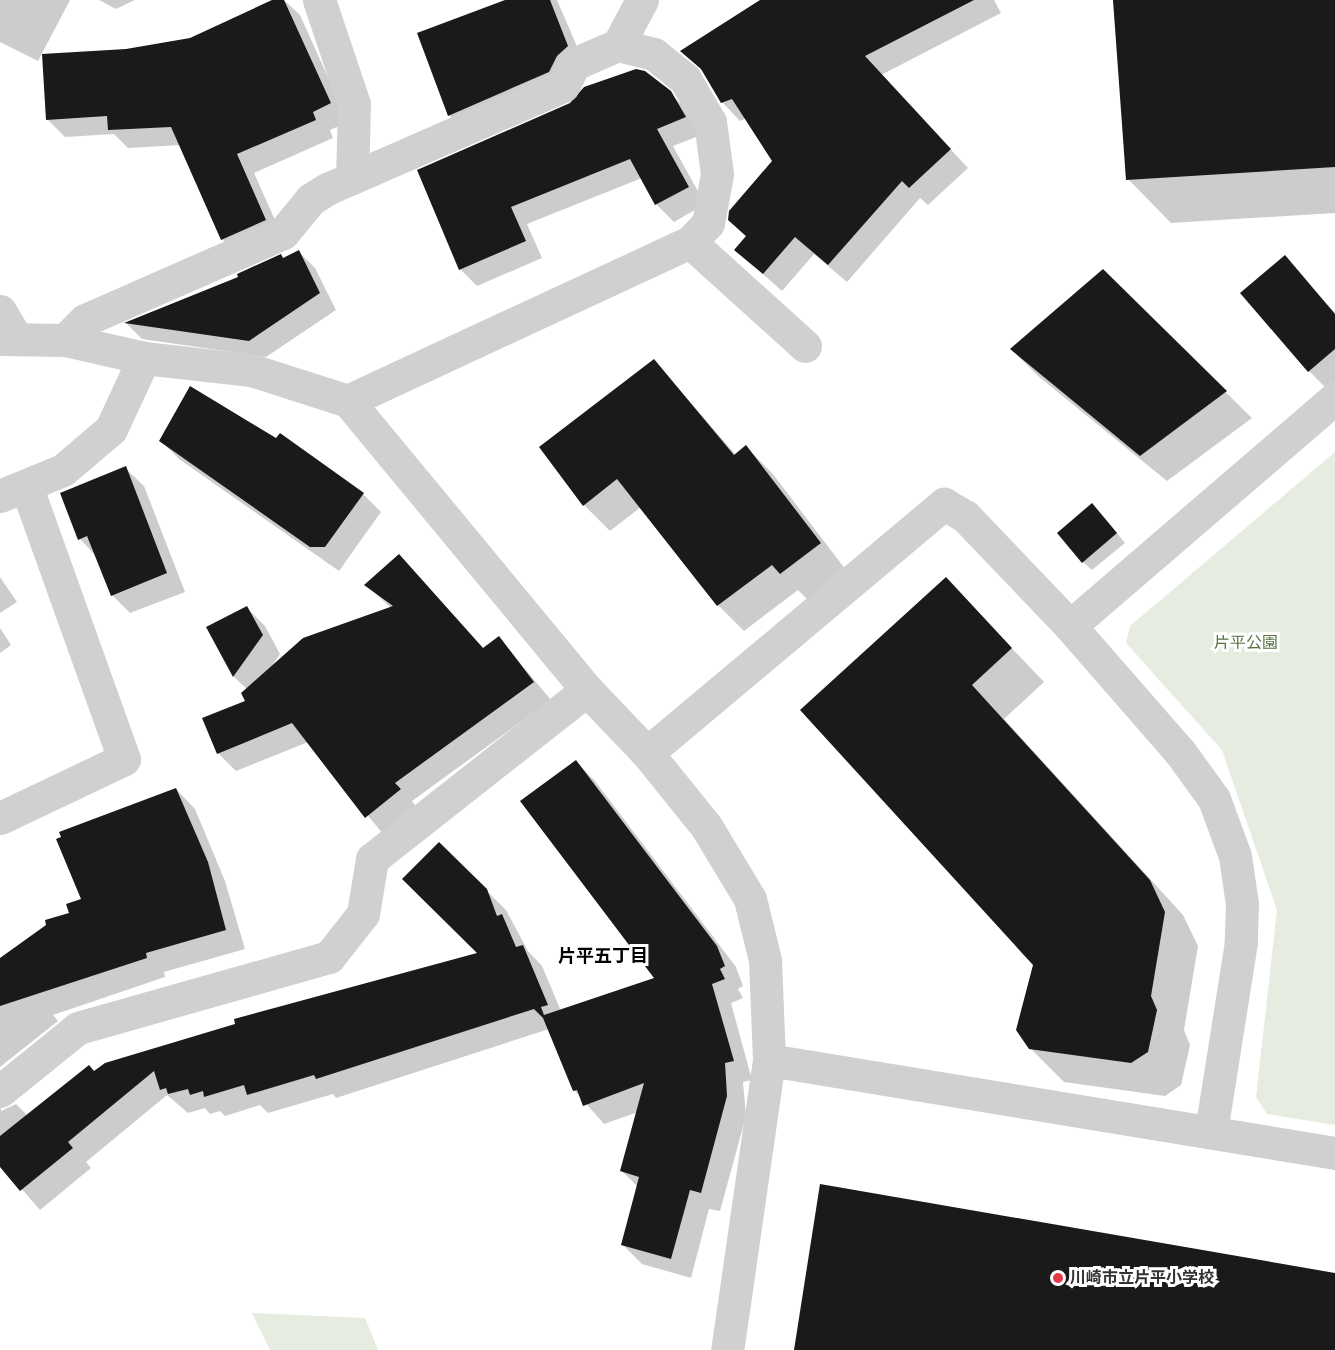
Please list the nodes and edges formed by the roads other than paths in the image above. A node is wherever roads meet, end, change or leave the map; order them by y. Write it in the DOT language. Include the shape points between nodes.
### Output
graph roads {
  1 [pos="319,0"];
  2 [pos="627,16"];
  3 [pos="352,178"];
  4 [pos="690,242"];
  5 [pos="0,311"];
  6 [pos="8,339"];
  7 [pos="65,340"];
  8 [pos="805,346"];
  9 [pos="144,358"];
  10 [pos="1335,398"];
  11 [pos="348,401"];
  12 [pos="13,491"];
  13 [pos="1070,626"];
  14 [pos="587,690"];
  15 [pos="647,753"];
  16 [pos="0,818"];
  17 [pos="769,1060"];
  18 [pos="0,1091"];
  19 [pos="1211,1131"];
  20 [pos="1335,1153"];
  21 [pos="727,1350"];
  1 -- 3 [label="street" via="354,104"];
  2 -- 3 [label="street" via="574,64 563,86"];
  2 -- 4 [label="street" via="654,54 685,79 710,122 717,174 708,223"];
  3 -- 7 [label="street" via="311,199 283,232 85,320"];
  4 -- 8 [label="street"];
  4 -- 11 [label="street"];
  5 -- 6 [label="street"];
  6 -- 7 [label="street"];
  7 -- 9 [label="street"];
  9 -- 11 [label="street" via="251,370"];
  9 -- 12 [label="street" via="111,429 63,470"];
  10 -- 13 [label="street"];
  11 -- 14 [label="street"];
  12 -- 16 [label="street" via="123,759"];
  13 -- 15 [label="street" via="965,516 944,504"];
  13 -- 19 [label="street" via="1180,752 1214,799 1235,856 1242,903 1242,942"];
  14 -- 15 [label="street"];
  14 -- 18 [label="street" via="372,859 363,914 329,957 78,1028"];
  15 -- 17 [label="street" via="706,826 750,899 765,960"];
  17 -- 19 [label="street"];
  17 -- 21 [label="street"];
  19 -- 20 [label="street"];
}
